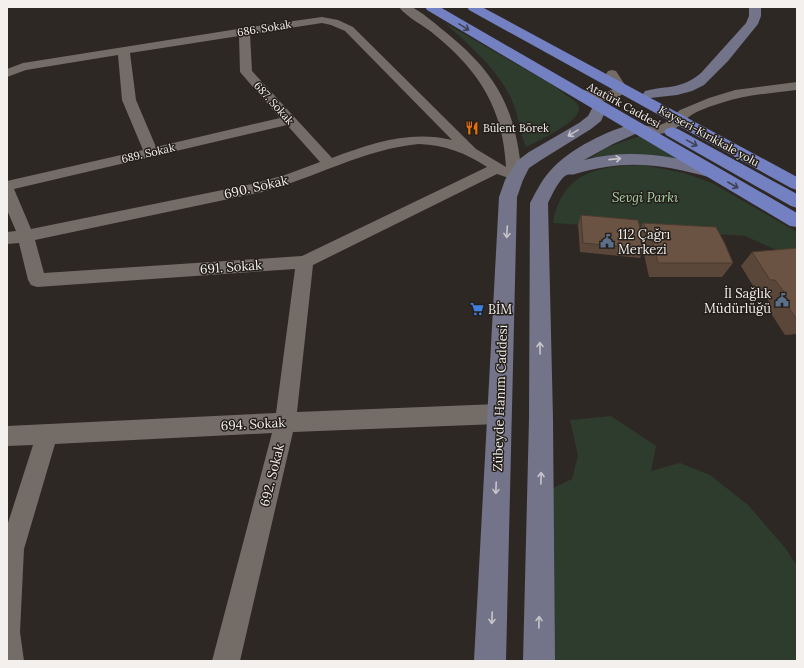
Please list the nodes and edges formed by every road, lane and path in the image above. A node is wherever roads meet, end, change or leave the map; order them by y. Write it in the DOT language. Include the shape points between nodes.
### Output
graph roads {
  1 [pos="404,7"];
  2 [pos="431,7"];
  3 [pos="451,7"];
  4 [pos="473,7"];
  5 [pos="489,7"];
  6 [pos="755,7"];
  7 [pos="244,31"];
  8 [pos="124,52"];
  9 [pos="7,73"];
  10 [pos="612,74"];
  11 [pos="797,86"];
  12 [pos="578,93"];
  13 [pos="650,94"];
  14 [pos="600,106"];
  15 [pos="685,113"];
  16 [pos="289,120"];
  17 [pos="636,128"];
  18 [pos="472,151"];
  19 [pos="151,152"];
  20 [pos="330,164"];
  21 [pos="712,172"];
  22 [pos="797,172"];
  23 [pos="506,174"];
  24 [pos="552,180"];
  25 [pos="797,184"];
  26 [pos="7,186"];
  27 [pos="7,191"];
  28 [pos="797,202"];
  29 [pos="797,221"];
  30 [pos="26,236"];
  31 [pos="7,238"];
  32 [pos="305,262"];
  33 [pos="498,414"];
  34 [pos="285,422"];
  35 [pos="47,434"];
  36 [pos="7,436"];
  37 [pos="10,661"];
  38 [pos="226,661"];
  39 [pos="490,661"];
  40 [pos="539,661"];
  1 -- 23 [label="street" via="455,45 492,88 502,108 513,152"];
  2 -- 12 [label="highway, one-way"];
  3 -- 28 [label="highway, Atatürk Caddesi, one-way"];
  4 -- 25 [label="highway, Kayseri-Kırıkkale yolu"];
  5 -- 10 [label="highway"];
  6 -- 13 [label="main road" via="752,24 704,78 694,86 675,92"];
  7 -- 8 [label="street, 686. Sokak"];
  7 -- 16 [label="street, 687. Sokak" via="246,72"];
  7 -- 18 [label="street, 686. Sokak" via="322,20 344,25"];
  8 -- 9 [label="street, 686. Sokak" via="23,67"];
  8 -- 19 [label="street" via="129,100"];
  10 -- 12 [label="street" via="619,85 617,93 597,96"];
  10 -- 13 [label="highway"];
  11 -- 15 [label="street" via="740,93"];
  12 -- 14 [label="highway"];
  13 -- 14 [label="street" via="620,96"];
  13 -- 15 [label="highway"];
  14 -- 17 [label="highway"];
  14 -- 23 [label="main road, Zübeyde Hanım Caddesi, one-way" via="595,118 585,126"];
  15 -- 17 [label="street" via="670,126 654,131"];
  15 -- 22 [label="highway"];
  16 -- 19 [label="street, 689. Sokak"];
  16 -- 20 [label="street, 687. Sokak"];
  17 -- 21 [label="highway"];
  17 -- 24 [label="main road" via="605,140 580,154"];
  18 -- 20 [label="street, 690. Sokak" via="454,145 420,140 378,147"];
  18 -- 23 [label="street, 690. Sokak"];
  19 -- 26 [label="street, 689. Sokak"];
  20 -- 30 [label="street, 690. Sokak" via="272,185"];
  24 -- 21 [label="main road, one-way" via="561,173 597,162 633,158 677,163"];
  21 -- 29 [label="highway, one-way"];
  23 -- 32 [label="street, 691. Sokak"];
  23 -- 33 [label="main road, Zübeyde Hanım Caddesi, one-way" via="508,197"];
  40 -- 24 [label="main road, one-way" via="539,203 544,190"];
  27 -- 30 [label="street, 691. Sokak"];
  30 -- 31 [label="street, 690. Sokak"];
  30 -- 32 [label="street, 691. Sokak" via="37,280"];
  32 -- 34 [label="street, 692. Sokak"];
  33 -- 34 [label="street, 694. Sokak"];
  33 -- 39 [label="main road, Zübeyde Hanım Caddesi, one-way"];
  34 -- 35 [label="street, 694. Sokak"];
  34 -- 38 [label="street, 692. Sokak"];
  35 -- 36 [label="street, 694. Sokak"];
  35 -- 37 [label="street" via="12,549 7,632"];
}
